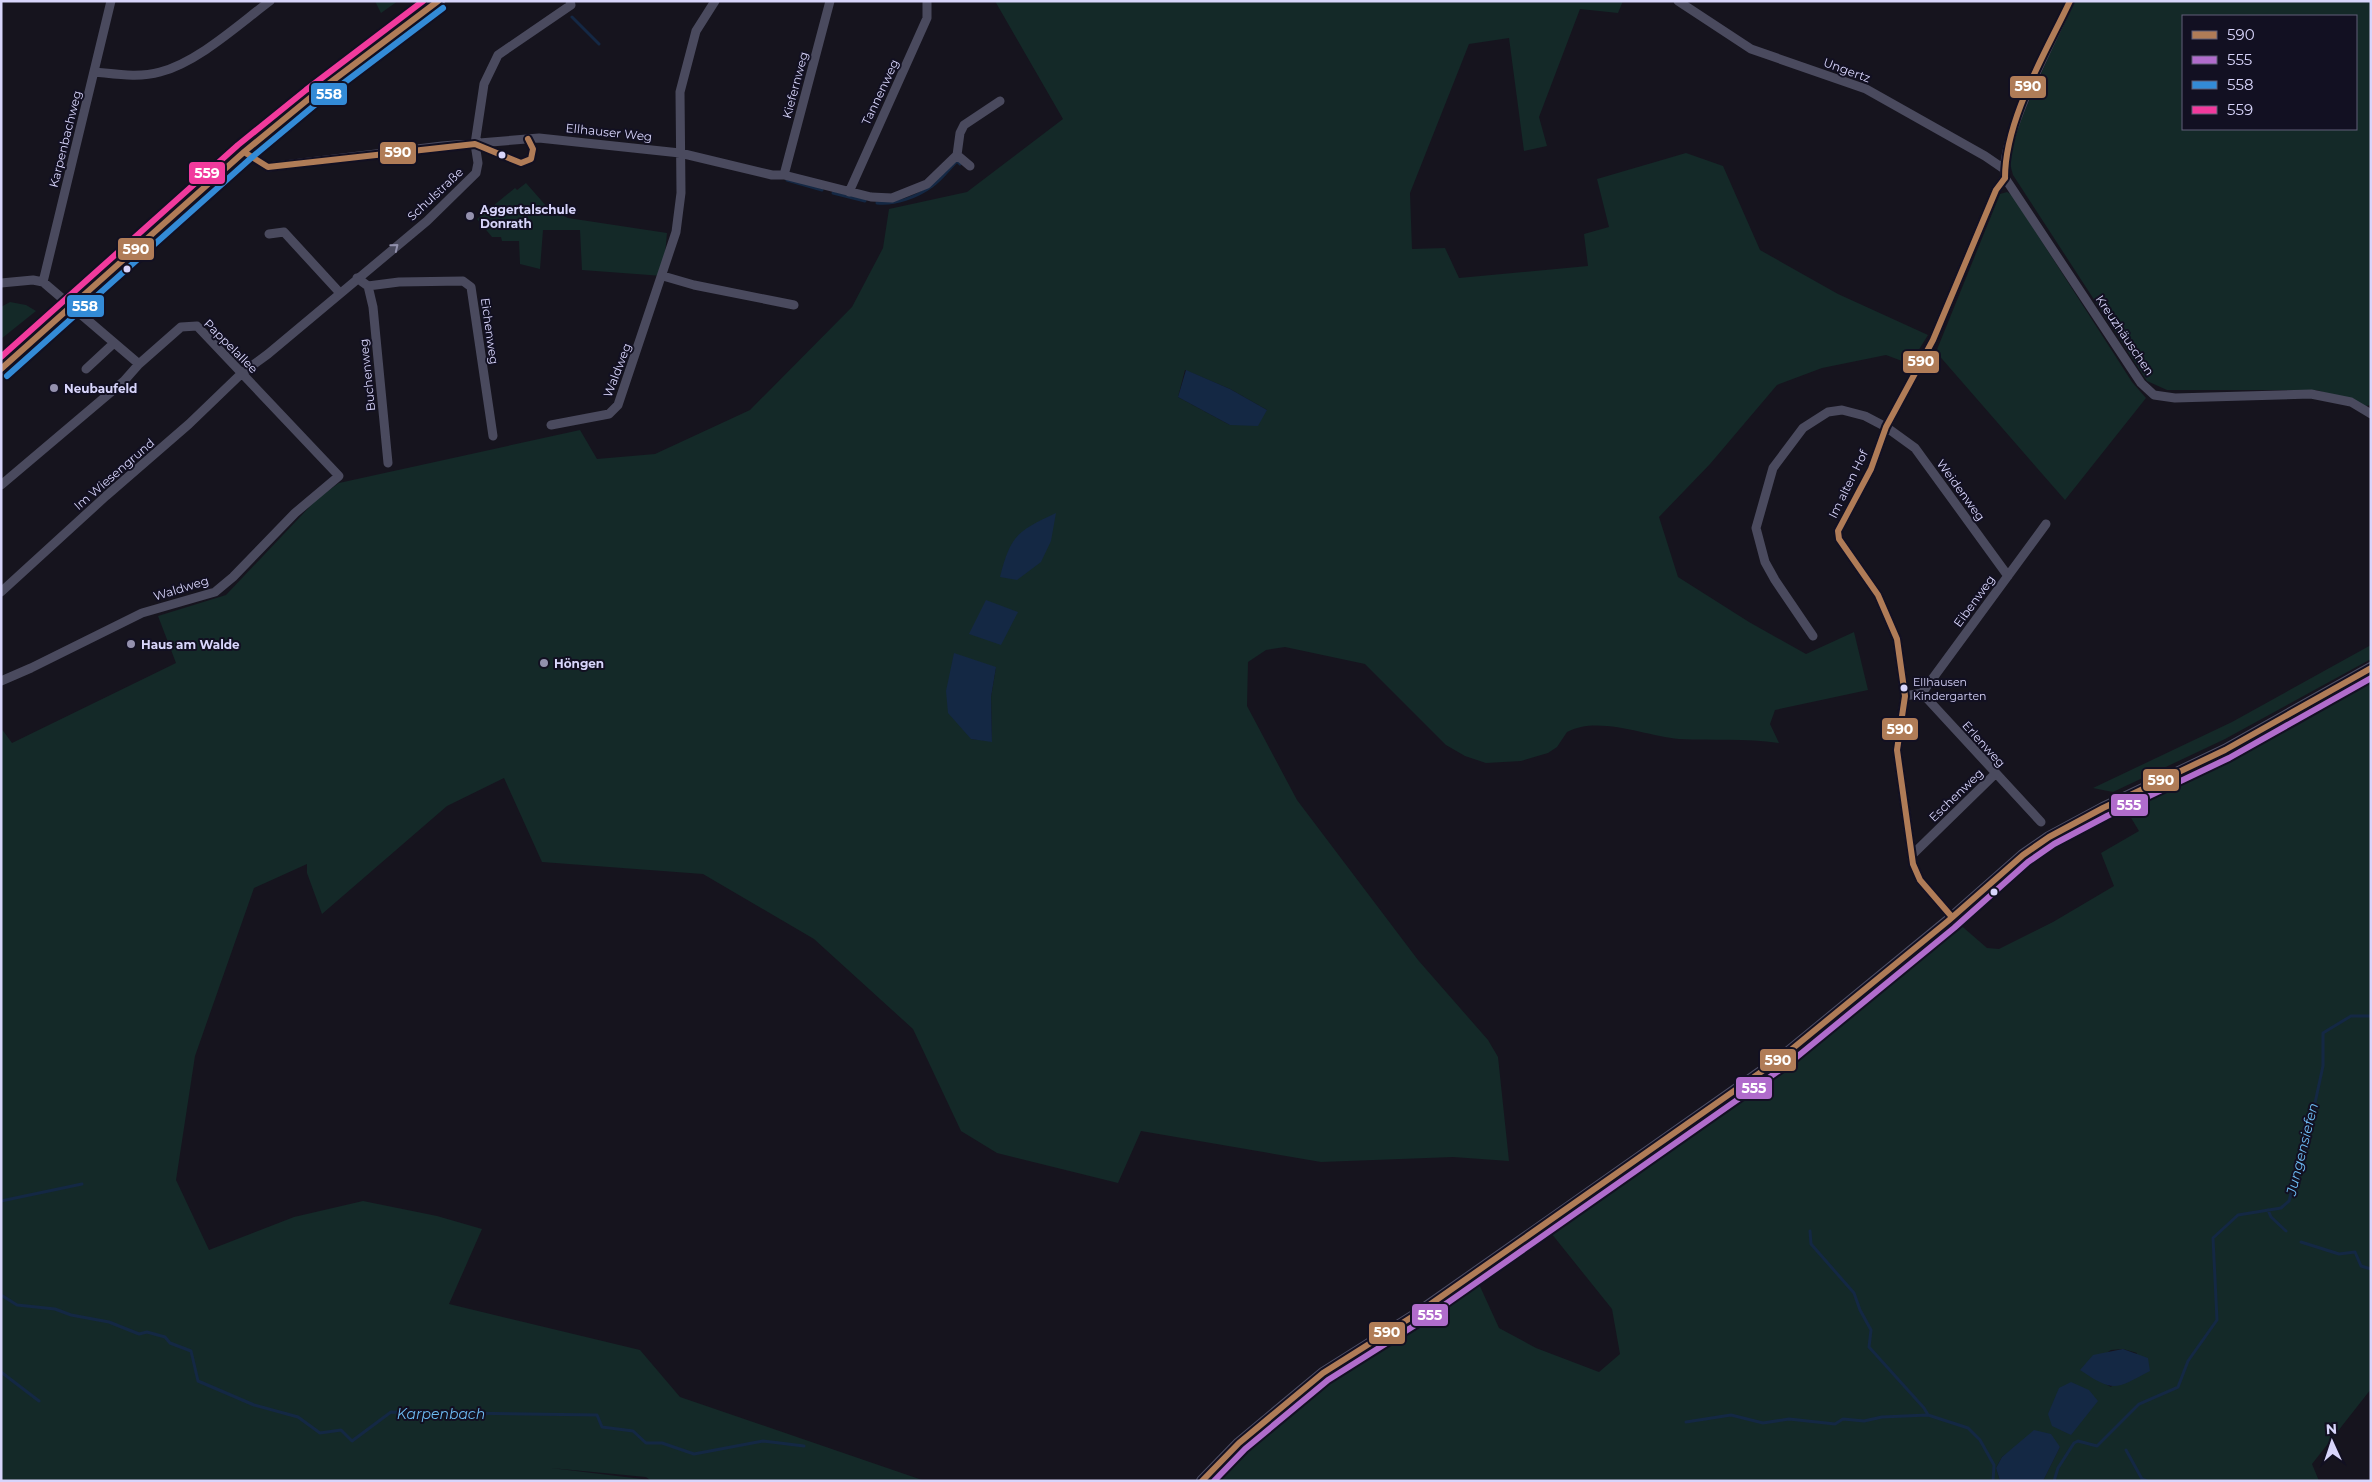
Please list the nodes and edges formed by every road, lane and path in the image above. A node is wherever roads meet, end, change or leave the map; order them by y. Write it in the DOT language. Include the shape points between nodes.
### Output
graph roads {
  1 [pos="111,1"];
  2 [pos="270,1"];
  3 [pos="438,1"];
  4 [pos="570,1"];
  5 [pos="715,1"];
  6 [pos="830,1"];
  7 [pos="927,1"];
  8 [pos="1678,1"];
  9 [pos="2070,1"];
  10 [pos="94,72"];
  11 [pos="1000,101"];
  12 [pos="475,144"];
  13 [pos="244,152"];
  14 [pos="680,153"];
  15 [pos="957,154"];
  16 [pos="970,166"];
  17 [pos="2004,173"];
  18 [pos="784,175"];
  19 [pos="849,192"];
  20 [pos="269,234"];
  21 [pos="663,276"];
  22 [pos="357,278"];
  23 [pos="43,282"];
  24 [pos="1,283"];
  25 [pos="368,286"];
  26 [pos="340,293"];
  27 [pos="794,305"];
  28 [pos="70,306"];
  29 [pos="114,343"];
  30 [pos="139,364"];
  31 [pos="1,368"];
  32 [pos="86,369"];
  33 [pos="242,373"];
  34 [pos="2371,414"];
  35 [pos="551,425"];
  36 [pos="1886,427"];
  37 [pos="493,436"];
  38 [pos="388,463"];
  39 [pos="339,476"];
  40 [pos="1,485"];
  41 [pos="2046,524"];
  42 [pos="2008,576"];
  43 [pos="1,592"];
  44 [pos="1813,636"];
  45 [pos="2371,668"];
  46 [pos="1,681"];
  47 [pos="1922,693"];
  48 [pos="1905,696"];
  49 [pos="1995,774"];
  50 [pos="2041,822"];
  51 [pos="1912,855"];
  52 [pos="1952,917"];
  53 [pos="1202,1481"];
  1 -- 10 [label="street, Karpenbachweg"];
  2 -- 10 [label="street" via="194,57 160,72 138,75"];
  3 -- 13 [label="main road"];
  4 -- 12 [label="street, Schulstraße" via="571,5 498,54 484,84"];
  5 -- 14 [label="street, Waldweg" via="696,31 680,92"];
  6 -- 18 [label="street, Kiefernweg"];
  7 -- 19 [label="street, Tannenweg" via="927,18"];
  8 -- 17 [label="street, Ungertz" via="1751,49 1866,89 1985,156"];
  9 -- 17 [label="street" via="2009,138"];
  10 -- 23 [label="street, Karpenbachweg"];
  11 -- 15 [label="street" via="964,126"];
  12 -- 13 [label="street, Ellhauser Weg" via="268,166"];
  12 -- 14 [label="street, Ellhauser Weg" via="539,138"];
  22 -- 12 [label="street, Schulstraße, one-way" via="428,221 471,178 478,163"];
  13 -- 28 [label="main road"];
  14 -- 18 [label="street, Ellhauser Weg"];
  14 -- 21 [label="street, Waldweg" via="681,193 676,232"];
  15 -- 16 [label="street"];
  15 -- 19 [label="street, Ellhauser Weg" via="927,184 892,198"];
  17 -- 34 [label="street, Kreuzhäuschen" via="2141,383 2154,396 2311,394 2351,402"];
  17 -- 36 [label="street, Im alten Hof" via="1932,340"];
  18 -- 19 [label="street, Ellhauser Weg"];
  20 -- 26 [label="street" via="284,232"];
  21 -- 27 [label="street" via="694,286"];
  21 -- 35 [label="street, Waldweg" via="618,405 609,414"];
  22 -- 25 [label="street"];
  22 -- 26 [label="street, Schulstraße"];
  23 -- 24 [label="street"];
  23 -- 28 [label="street"];
  25 -- 37 [label="street, Eichenweg" via="463,281 472,287"];
  25 -- 38 [label="street, Buchenweg" via="373,307"];
  26 -- 33 [label="street, Schulstraße"];
  28 -- 29 [label="street"];
  28 -- 31 [label="main road"];
  29 -- 30 [label="street"];
  29 -- 32 [label="street"];
  30 -- 33 [label="street, Pappelallee" via="181,327 197,326"];
  30 -- 40 [label="street, Pappelallee" via="124,381"];
  33 -- 39 [label="street, Pappelallee"];
  33 -- 43 [label="street, Im Wiesengrund"];
  36 -- 42 [label="street, Weidenweg" via="1916,448"];
  36 -- 44 [label="street, Weidenweg" via="1865,416 1842,410 1828,412 1803,428 1772,468 1757,519 1759,543 1775,580"];
  36 -- 48 [label="street, Im alten Hof" via="1871,469 1838,531 1839,539 1878,595 1889,617"];
  39 -- 46 [label="street, Waldweg" via="295,513 233,577 214,592 142,613"];
  41 -- 42 [label="street, Eibenweg"];
  42 -- 47 [label="street, Eibenweg"];
  45 -- 52 [label="street" via="2225,750 2049,837 1994,879"];
  47 -- 48 [label="street"];
  47 -- 49 [label="street, Erlenweg"];
  48 -- 51 [label="street, Im alten Hof" via="1897,750"];
  49 -- 50 [label="street, Erlenweg"];
  49 -- 51 [label="street, Eschenweg"];
  51 -- 52 [label="street, Im alten Hof" via="1920,880"];
  52 -- 53 [label="street" via="1781,1058 1415,1315 1323,1373 1239,1443"];
}
